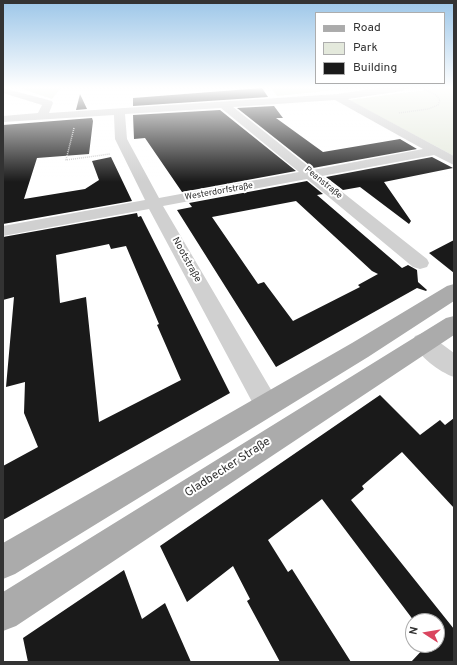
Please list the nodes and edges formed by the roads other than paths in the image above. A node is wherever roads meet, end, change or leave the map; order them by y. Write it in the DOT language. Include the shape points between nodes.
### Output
graph roads {
  1 [pos="120,119"];
  2 [pos="243,119"];
  3 [pos="377,119"];
  4 [pos="436,152"];
  5 [pos="454,161"];
  6 [pos="312,174"];
  7 [pos="154,204"];
  8 [pos="3,231"];
  9 [pos="420,263"];
  10 [pos="454,291"];
  11 [pos="454,324"];
  12 [pos="423,342"];
  13 [pos="454,367"];
  14 [pos="267,405"];
  15 [pos="3,562"];
  16 [pos="3,613"];
  1 -- 7 [label="street, Nootstraße" via="121,139"];
  2 -- 6 [label="street, Peanstraße"];
  3 -- 4 [label="street"];
  4 -- 5 [label="street"];
  4 -- 6 [label="street, Westerdorfstraße"];
  6 -- 7 [label="street, Westerdorfstraße"];
  6 -- 9 [label="street, Peanstraße"];
  7 -- 8 [label="street, Westerdorfstraße"];
  7 -- 14 [label="street, Nootstraße"];
  10 -- 14 [label="main road"];
  11 -- 12 [label="main road, Gladbecker Straße"];
  12 -- 13 [label="street"];
  12 -- 16 [label="main road, Gladbecker Straße"];
  14 -- 15 [label="main road"];
}
